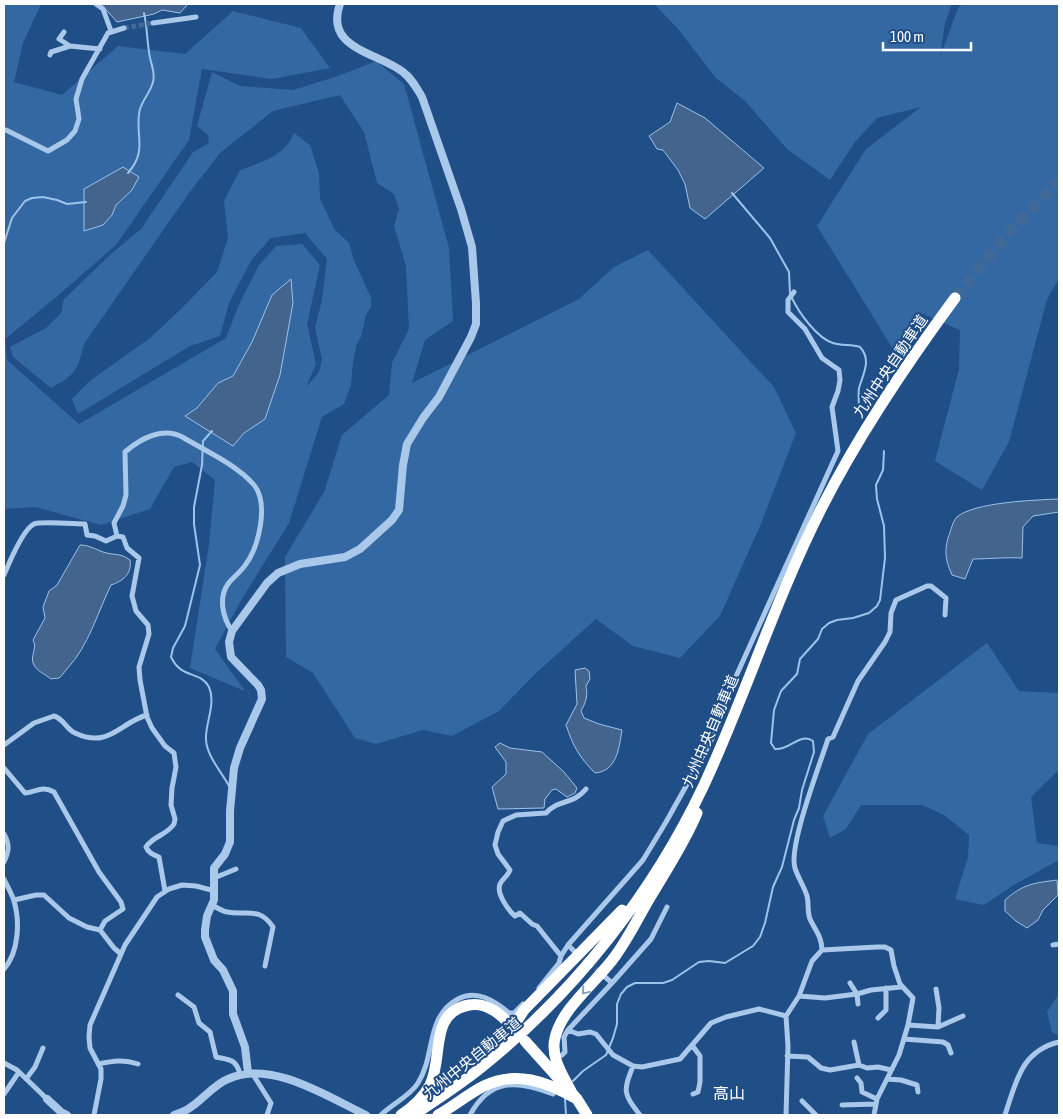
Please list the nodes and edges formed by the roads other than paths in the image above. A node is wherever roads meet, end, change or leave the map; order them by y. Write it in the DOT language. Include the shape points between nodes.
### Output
graph roads {
  1 [pos="96,4"];
  2 [pos="340,4"];
  3 [pos="196,17"];
  4 [pos="153,23"];
  5 [pos="124,28"];
  6 [pos="111,31"];
  7 [pos="64,32"];
  8 [pos="70,46"];
  9 [pos="100,48"];
  10 [pos="50,55"];
  11 [pos="4,130"];
  12 [pos="794,292"];
  13 [pos="117,536"];
  14 [pos="4,574"];
  15 [pos="945,615"];
  16 [pos="232,631"];
  17 [pos="146,715"];
  18 [pos="734,715"];
  19 [pos="4,745"];
  20 [pos="4,768"];
  21 [pos="709,785"];
  22 [pos="586,789"];
  23 [pos="4,834"];
  24 [pos="4,862"];
  25 [pos="236,869"];
  26 [pos="214,878"];
  27 [pos="4,879"];
  28 [pos="164,891"];
  29 [pos="215,891"];
  30 [pos="14,900"];
  31 [pos="212,905"];
  32 [pos="667,907"];
  33 [pos="100,930"];
  34 [pos="1059,944"];
  35 [pos="568,945"];
  36 [pos="1053,945"];
  37 [pos="822,950"];
  38 [pos="575,952"];
  39 [pos="121,954"];
  40 [pos="561,956"];
  41 [pos="265,966"];
  42 [pos="4,969"];
  43 [pos="604,976"];
  44 [pos="612,983"];
  45 [pos="850,983"];
  46 [pos="901,987"];
  47 [pos="886,988"];
  48 [pos="936,989"];
  49 [pos="856,994"];
  50 [pos="178,995"];
  51 [pos="799,996"];
  52 [pos="858,1004"];
  53 [pos="786,1016"];
  54 [pos="963,1016"];
  55 [pos="878,1018"];
  56 [pos="908,1025"];
  57 [pos="938,1026"];
  58 [pos="568,1030"];
  59 [pos="904,1039"];
  60 [pos="525,1041"];
  61 [pos="854,1042"];
  62 [pos="1059,1042"];
  63 [pos="692,1045"];
  64 [pos="43,1048"];
  65 [pos="951,1053"];
  66 [pos="562,1055"];
  67 [pos="788,1056"];
  68 [pos="4,1063"];
  69 [pos="98,1064"];
  70 [pos="138,1064"];
  71 [pos="859,1065"];
  72 [pos="633,1066"];
  73 [pos="891,1070"];
  74 [pos="19,1072"];
  75 [pos="250,1073"];
  76 [pos="240,1074"];
  77 [pos="857,1078"];
  78 [pos="26,1079"];
  79 [pos="887,1079"];
  80 [pos="918,1092"];
  81 [pos="4,1094"];
  82 [pos="553,1094"];
  83 [pos="694,1094"];
  84 [pos="575,1097"];
  85 [pos="46,1099"];
  86 [pos="802,1101"];
  87 [pos="877,1102"];
  88 [pos="842,1105"];
  89 [pos="68,1115"];
  90 [pos="94,1115"];
  91 [pos="174,1115"];
  92 [pos="266,1115"];
  93 [pos="366,1115"];
  94 [pos="381,1115"];
  95 [pos="401,1115"];
  96 [pos="414,1115"];
  97 [pos="423,1115"];
  98 [pos="438,1115"];
  99 [pos="470,1115"];
  100 [pos="587,1115"];
  101 [pos="640,1115"];
  102 [pos="786,1115"];
  103 [pos="816,1115"];
  104 [pos="874,1115"];
  105 [pos="1005,1115"];
  1 -- 6 [label="street" via="102,9"];
  2 -- 16 [label="street" via="336,15 342,37 402,71 413,81 422,97 472,247 476,324 439,397 407,444 399,510 392,520 345,558 300,564 278,573"];
  3 -- 4 [label="street"];
  5 -- 6 [label="street"];
  6 -- 9 [label="street"];
  7 -- 8 [label="street" via="59,39"];
  8 -- 9 [label="street"];
  8 -- 10 [label="street"];
  9 -- 11 [label="street" via="82,79 76,99 79,119 68,140 48,151"];
  12 -- 35 [label="street" via="788,300 788,312 805,329 822,358 839,370 838,391 832,407 838,451 728,694 709,745 643,860"];
  13 -- 14 [label="street" via="106,541 86,535 85,524 40,522 32,525"];
  13 -- 16 [label="street" via="114,523 126,494 125,452 134,444 154,434 173,432 239,472 259,492 261,521 246,564 229,583 222,599"];
  13 -- 17 [label="street" via="123,537 128,548 139,558 132,596 136,611 149,629 139,667"];
  15 -- 37 [label="street" via="946,598 931,586 896,600 891,613 890,632 858,681 833,737 828,739 793,860 807,897 809,917 820,934"];
  16 -- 26 [label="street" via="229,642 231,657 258,685 262,699 234,768 230,842 216,864"];
  17 -- 19 [label="street" via="113,735 93,739 75,733 54,716 34,723"];
  17 -- 28 [label="street" via="152,728 174,754 176,768 171,798 174,824 156,836 146,848 159,857"];
  18 -- 21 [label="highway, 九州中央自動車道" via="824,502 885,396 957,300 890,399 822,518 792,582"];
  18 -- 95 [label="highway" via="677,828 638,890 524,1010 515,1029 493,1009 482,1005 472,1004 451,1013 440,1032 435,1072 430,1084 422,1098"];
  18 -- 96 [label="highway, 九州中央自動車道" via="688,817 626,916 582,970 523,1031 483,1066"];
  20 -- 33 [label="street" via="25,793 40,788 54,792 121,902 123,909 105,921"];
  21 -- 84 [label="highway, one-way" via="691,828 615,956 559,1026 554,1053"];
  21 -- 97 [label="highway, 九州中央自動車道" via="634,915 589,970 505,1054"];
  22 -- 40 [label="street" via="571,802 553,805 546,813 516,815 503,821 495,845 510,870 500,884 505,903 515,916 520,913 537,926"];
  23 -- 24 [label="street" via="9,852"];
  25 -- 26 [label="street"];
  26 -- 29 [label="street"];
  27 -- 30 [label="street"];
  28 -- 29 [label="street" via="187,885"];
  28 -- 39 [label="street" via="151,905"];
  29 -- 31 [label="street"];
  30 -- 33 [label="street" via="44,895 69,918"];
  30 -- 42 [label="street" via="16,941"];
  31 -- 41 [label="street" via="226,912 257,912 268,920 273,927"];
  31 -- 75 [label="street" via="205,924 205,937 214,960 234,991 232,1014 245,1047"];
  32 -- 44 [label="street" via="651,939"];
  33 -- 39 [label="street"];
  34 -- 36 [label="street"];
  35 -- 38 [label="street"];
  35 -- 40 [label="street"];
  37 -- 46 [label="street" via="889,948"];
  37 -- 51 [label="street" via="812,961"];
  39 -- 69 [label="street" via="90,1025 90,1048"];
  40 -- 94 [label="street" via="533,995 514,1013 477,994 463,996 448,1004 433,1034 426,1067 418,1084"];
  43 -- 44 [label="street"];
  44 -- 58 [label="street"];
  45 -- 49 [label="street"];
  46 -- 47 [label="street"];
  46 -- 56 [label="street" via="913,998"];
  47 -- 49 [label="street"];
  47 -- 55 [label="street" via="886,1010"];
  48 -- 57 [label="street"];
  49 -- 51 [label="street" via="825,998"];
  49 -- 52 [label="street"];
  50 -- 76 [label="street" via="194,1007 199,1023 210,1032 216,1057 230,1060 237,1065"];
  51 -- 53 [label="street"];
  53 -- 63 [label="street" via="759,1009 726,1017 712,1023"];
  53 -- 67 [label="street"];
  54 -- 57 [label="street"];
  56 -- 57 [label="street"];
  56 -- 59 [label="street"];
  58 -- 66 [label="street"];
  58 -- 72 [label="street" via="578,1034 593,1032 613,1055"];
  59 -- 65 [label="street" via="942,1042 948,1045"];
  59 -- 73 [label="street"];
  60 -- 84 [label="highway"];
  61 -- 71 [label="street"];
  62 -- 105 [label="street" via="1040,1048 1028,1059"];
  63 -- 72 [label="street" via="680,1059"];
  63 -- 83 [label="street" via="700,1056 700,1082 698,1092"];
  64 -- 78 [label="street"];
  67 -- 71 [label="street" via="808,1057 821,1068 830,1070"];
  67 -- 102 [label="street"];
  68 -- 74 [label="street"];
  69 -- 70 [label="street" via="118,1060"];
  69 -- 90 [label="street" via="101,1079"];
  71 -- 73 [label="street"];
  72 -- 101 [label="street" via="626,1085 627,1098"];
  73 -- 79 [label="street"];
  74 -- 78 [label="street"];
  74 -- 81 [label="street"];
  75 -- 76 [label="street"];
  75 -- 92 [label="street" via="271,1103"];
  75 -- 93 [label="street" via="290,1080"];
  76 -- 91 [label="street" via="226,1079 188,1109"];
  77 -- 87 [label="street" via="862,1092"];
  78 -- 85 [label="street"];
  79 -- 80 [label="street" via="917,1085"];
  79 -- 87 [label="street"];
  82 -- 99 [label="street" via="520,1085 500,1086 482,1097"];
  84 -- 98 [label="highway" via="547,1083 515,1078 485,1086"];
  84 -- 100 [label="highway"];
  85 -- 89 [label="street"];
  86 -- 103 [label="street"];
  87 -- 88 [label="street"];
  87 -- 104 [label="street"];
}
